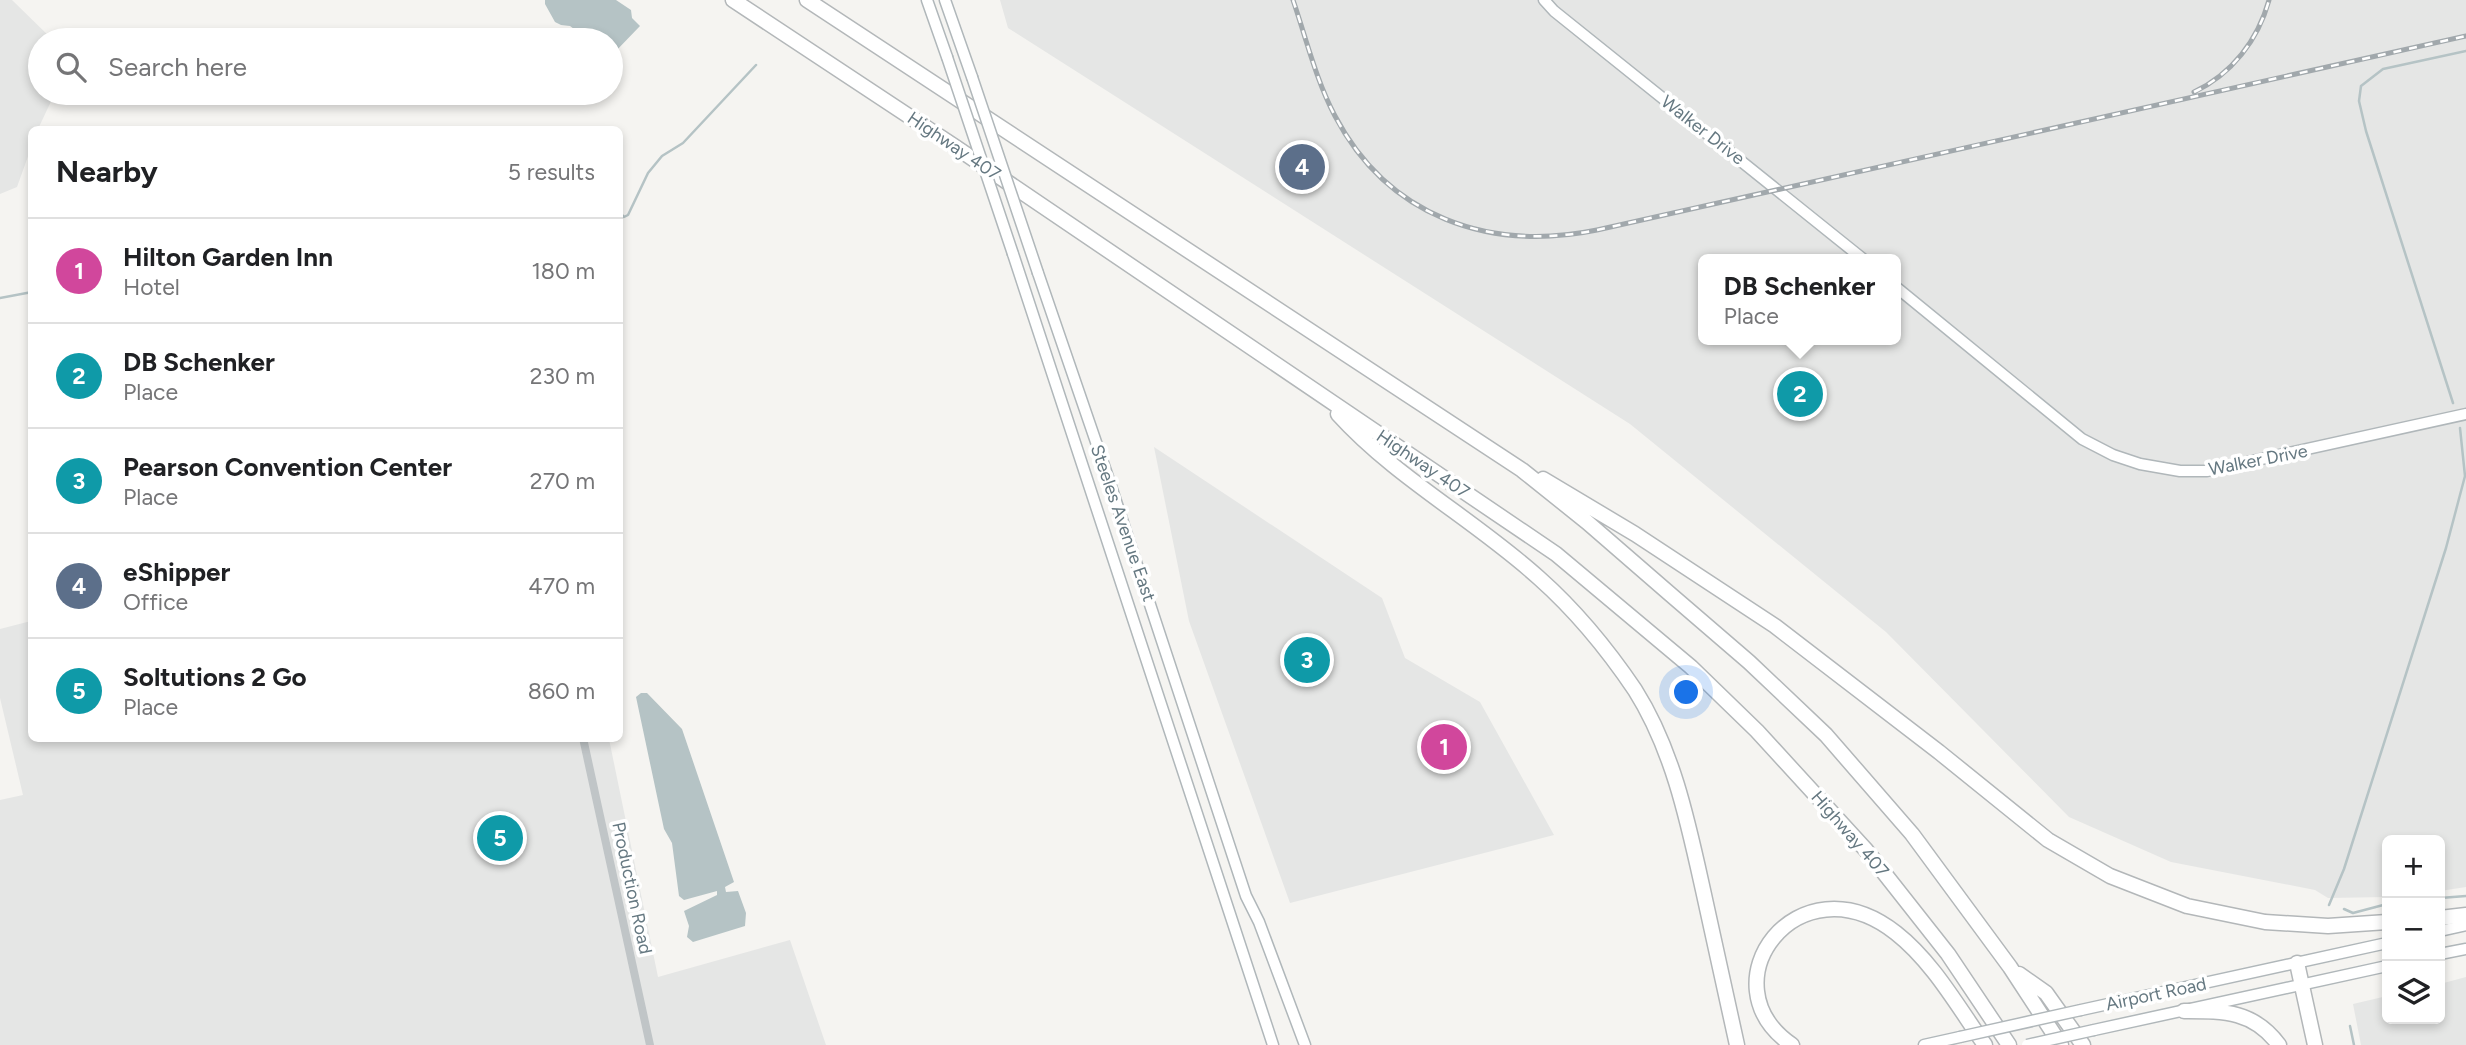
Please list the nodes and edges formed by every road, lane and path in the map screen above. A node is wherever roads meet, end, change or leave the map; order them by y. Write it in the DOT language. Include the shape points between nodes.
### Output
graph roads {
  1 [pos="733,0"];
  2 [pos="807,0"];
  3 [pos="927,0"];
  4 [pos="945,0"];
  5 [pos="1544,0"];
  6 [pos="1857,254"];
  7 [pos="1901,291"];
  8 [pos="1323,398"];
  9 [pos="2466,414"];
  10 [pos="1522,470"];
  11 [pos="584,742"];
  12 [pos="2466,915"];
  13 [pos="2445,917"];
  14 [pos="2382,922"];
  15 [pos="2466,925"];
  16 [pos="2445,930"];
  17 [pos="2382,944"];
  18 [pos="2466,949"];
  19 [pos="2445,953"];
  20 [pos="2297,963"];
  21 [pos="2010,967"];
  22 [pos="2382,967"];
  23 [pos="2303,984"];
  24 [pos="2183,1011"];
  25 [pos="650,1045"];
  26 [pos="1273,1045"];
  27 [pos="1305,1045"];
  28 [pos="1737,1045"];
  29 [pos="1793,1045"];
  30 [pos="1924,1045"];
  31 [pos="1985,1045"];
  32 [pos="2009,1045"];
  33 [pos="2027,1045"];
  34 [pos="2060,1045"];
  35 [pos="2083,1045"];
  36 [pos="2279,1045"];
  37 [pos="2315,1045"];
  1 -- 8 [label="highway, Highway 407"];
  2 -- 10 [label="highway"];
  3 -- 26 [label="main road, Steeles Avenue East, bridge"];
  4 -- 27 [label="main road, Steeles Avenue East, bridge" via="1247,896"];
  5 -- 6 [label="main road, Walker Drive"];
  7 -- 9 [label="main road, Walker Drive" via="2082,439 2113,455 2158,468 2207,471"];
  8 -- 28 [label="highway" via="1363,441 1540,579 1592,634 1636,692 1663,747 1686,814"];
  8 -- 32 [label="highway, Highway 407" via="1556,554 1691,667 1866,850 1948,954"];
  10 -- 14 [label="highway" via="1567,492 1775,626 2048,840 2110,876 2186,906 2265,922 2328,926"];
  10 -- 21 [label="highway" via="1671,594 1826,735 1912,834"];
  11 -- 25 [label="street, Production Road"];
  12 -- 13 [label="highway"];
  15 -- 16 [label="main road"];
  17 -- 20 [label="main road, Airport Road"];
  18 -- 19 [label="main road"];
  20 -- 23 [label="highway"];
  20 -- 30 [label="main road, Airport Road, bridge"];
  21 -- 34 [label="highway"];
  21 -- 35 [label="highway" via="2046,993"];
  22 -- 23 [label="main road, Airport Road"];
  23 -- 24 [label="main road, Airport Road"];
  23 -- 37 [label="highway"];
  24 -- 33 [label="main road, Airport Road, bridge"];
  24 -- 36 [label="highway" via="2246,1017"];
  29 -- 31 [label="highway" via="1775,1030 1759,1000 1760,963 1787,923 1830,908 1873,918 1908,943"];
}
